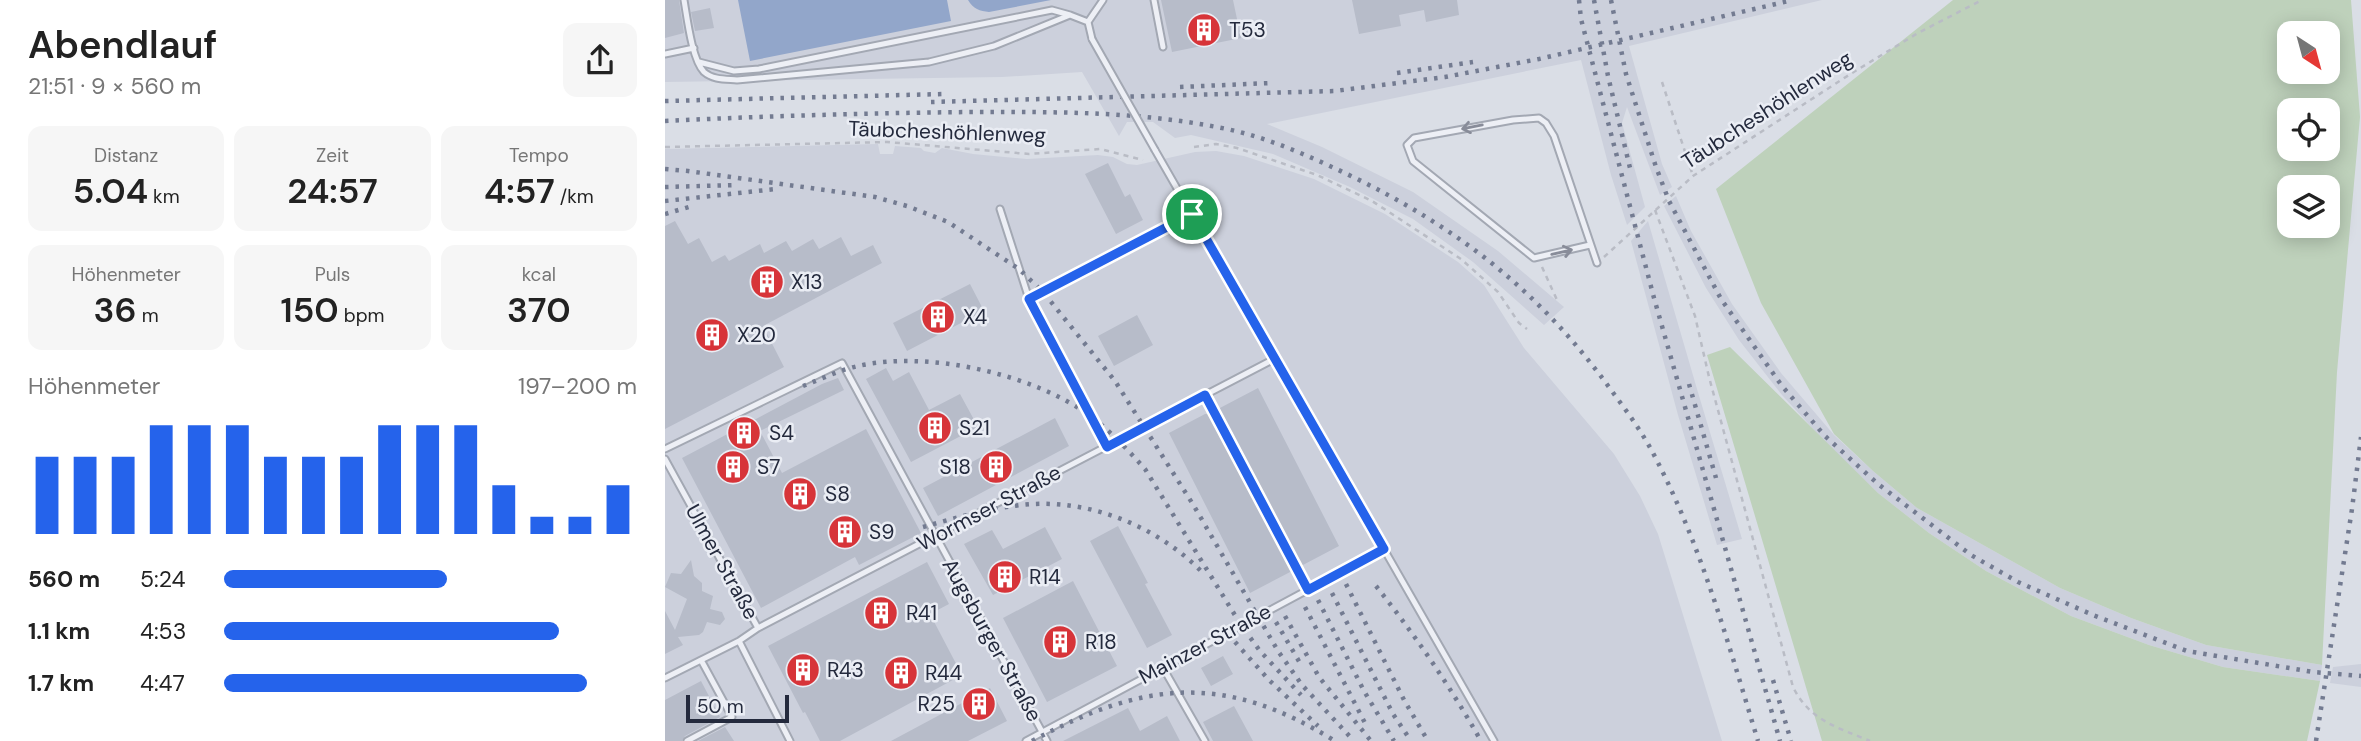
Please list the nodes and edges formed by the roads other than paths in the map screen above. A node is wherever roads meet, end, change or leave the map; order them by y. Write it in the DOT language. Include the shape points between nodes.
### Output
graph roads {
  1 [pos="684,0"];
  2 [pos="1103,0"];
  3 [pos="1154,0"];
  4 [pos="1070,15"];
  5 [pos="1088,22"];
  6 [pos="1163,47"];
  7 [pos="694,48"];
  8 [pos="665,54"];
  9 [pos="698,62"];
  10 [pos="1000,209"];
  11 [pos="1192,214"];
  12 [pos="1590,245"];
  13 [pos="1597,263"];
  14 [pos="1029,299"];
  15 [pos="1276,358"];
  16 [pos="1205,395"];
  17 [pos="1107,447"];
  18 [pos="665,449"];
  19 [pos="665,459"];
  20 [pos="935,537"];
  21 [pos="1384,549"];
  22 [pos="1308,590"];
  23 [pos="758,628"];
  24 [pos="739,641"];
  25 [pos="701,660"];
  26 [pos="1163,666"];
  27 [pos="665,678"];
  28 [pos="1043,732"];
  29 [pos="687,741"];
  30 [pos="790,741"];
  31 [pos="1026,741"];
  32 [pos="1047,741"];
  33 [pos="1205,741"];
  34 [pos="1494,741"];
  1 -- 7 [label="lane"];
  2 -- 5 [label="lane"];
  3 -- 6 [label="lane"];
  4 -- 5 [label="lane"];
  4 -- 9 [label="lane" via="1052,10 759,69 734,71"];
  4 -- 9 [label="lane" via="994,46 929,62 737,80 717,79"];
  5 -- 11 [label="lane, bridge" via="1091,39"];
  7 -- 8 [label="lane"];
  7 -- 9 [label="lane"];
  10 -- 14 [label="lane"];
  11 -- 14 [label="lane"];
  11 -- 15 [label="lane"];
  12 -- 12 [label="lane, one-way" via="1555,136 1539,118 1414,138 1406,145 1413,161 1534,258"];
  12 -- 13 [label="lane"];
  14 -- 17 [label="lane"];
  15 -- 16 [label="lane, Wormser Straße"];
  15 -- 21 [label="lane"];
  16 -- 17 [label="lane, Wormser Straße"];
  16 -- 22 [label="lane"];
  17 -- 20 [label="lane, Wormser Straße"];
  18 -- 20 [label="lane, Augsburger Straße" via="842,363"];
  19 -- 23 [label="lane, Ulmer Straße"];
  20 -- 23 [label="lane, Wormser Straße"];
  20 -- 28 [label="lane, Augsburger Straße"];
  21 -- 22 [label="lane, Mainzer Straße"];
  21 -- 34 [label="lane"];
  22 -- 26 [label="lane, Mainzer Straße"];
  23 -- 24 [label="lane, Wormser Straße"];
  24 -- 25 [label="lane, Wormser Straße"];
  24 -- 30 [label="lane"];
  25 -- 27 [label="lane, Wormser Straße"];
  25 -- 29 [label="lane" via="731,717"];
  26 -- 28 [label="lane, Mainzer Straße"];
  26 -- 33 [label="lane"];
  28 -- 31 [label="lane, Mainzer Straße"];
  28 -- 32 [label="lane, Augsburger Straße"];
}
